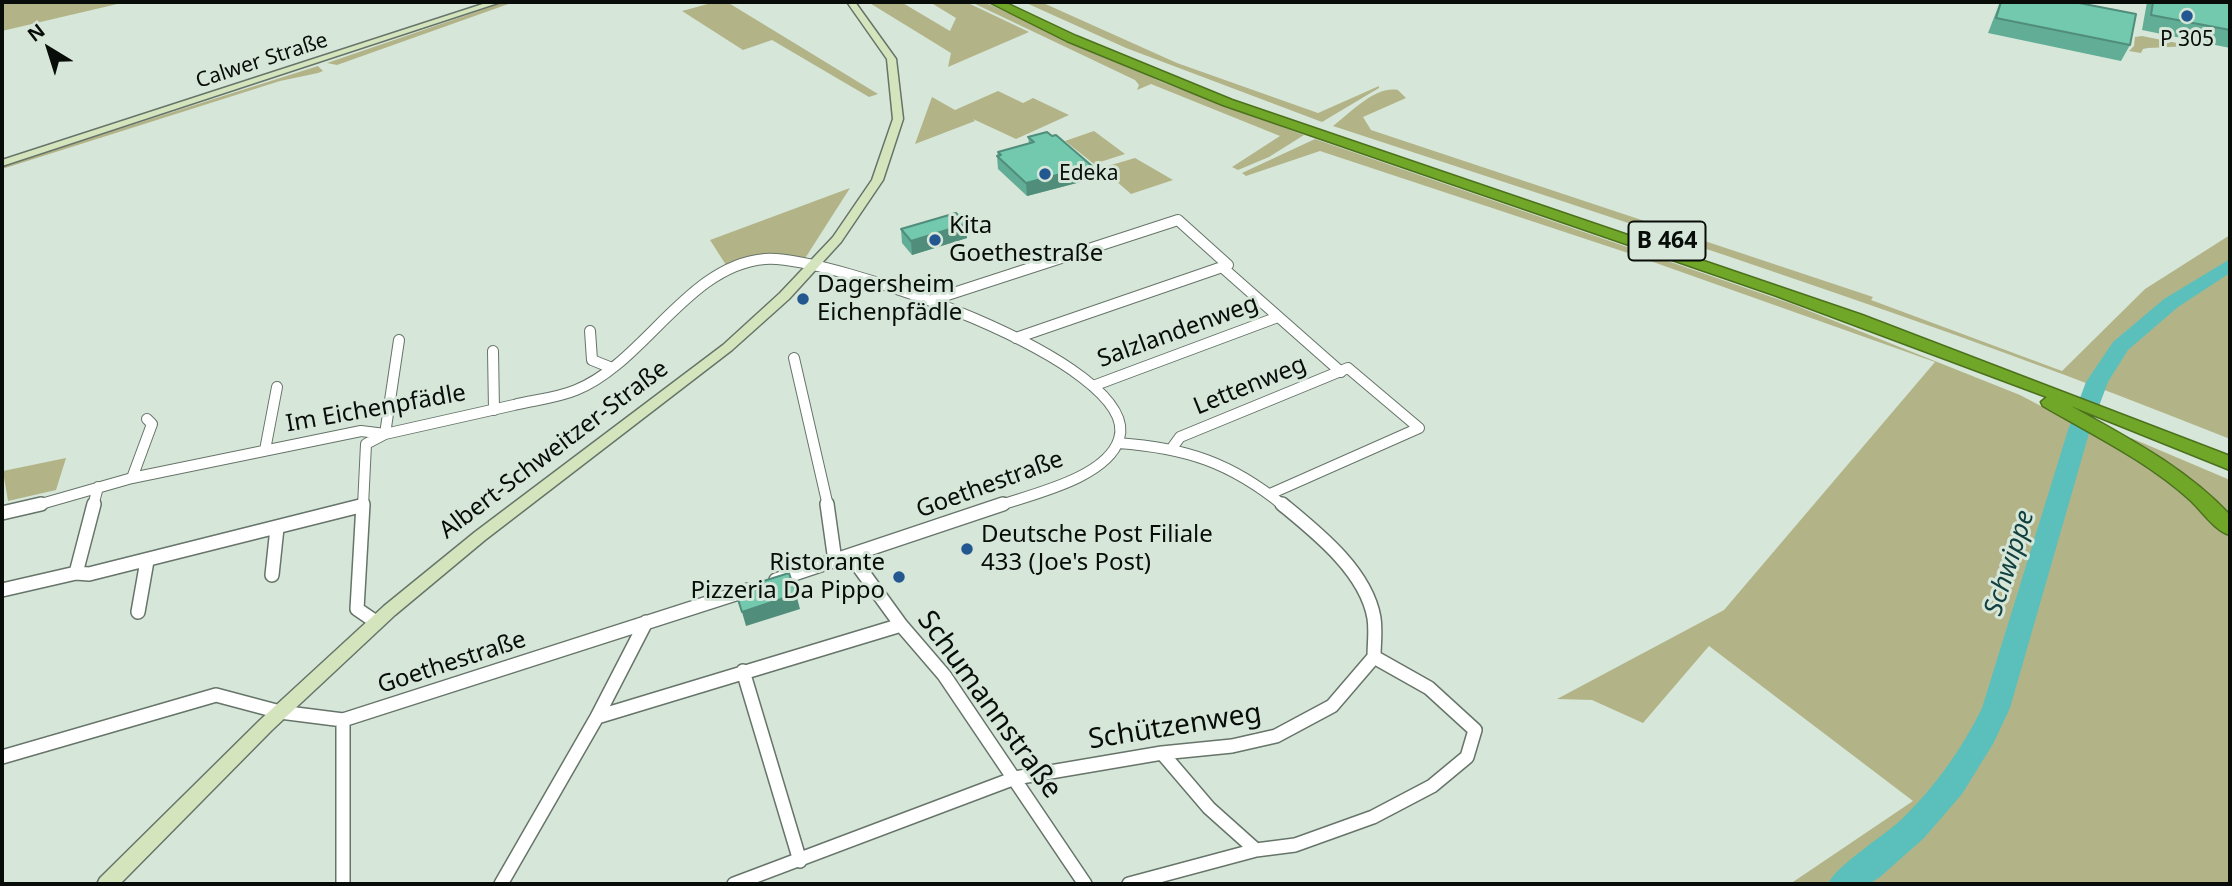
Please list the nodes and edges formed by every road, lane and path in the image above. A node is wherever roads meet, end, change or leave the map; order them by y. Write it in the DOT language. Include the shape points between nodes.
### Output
graph roads {
  1 [pos="497,2"];
  2 [pos="851,2"];
  3 [pos="995,2"];
  4 [pos="1012,2"];
  5 [pos="2,163"];
  6 [pos="820,264"];
  7 [pos="1225,266"];
  8 [pos="932,300"];
  9 [pos="1278,317"];
  10 [pos="590,331"];
  11 [pos="1016,338"];
  12 [pos="399,340"];
  13 [pos="493,351"];
  14 [pos="794,358"];
  15 [pos="612,368"];
  16 [pos="1345,370"];
  17 [pos="1093,386"];
  18 [pos="277,387"];
  19 [pos="2046,392"];
  20 [pos="494,410"];
  21 [pos="147,419"];
  22 [pos="2133,429"];
  23 [pos="386,434"];
  24 [pos="1118,443"];
  25 [pos="1172,447"];
  26 [pos="2230,449"];
  27 [pos="265,450"];
  28 [pos="2230,463"];
  29 [pos="2230,474"];
  30 [pos="132,478"];
  31 [pos="98,487"];
  32 [pos="1270,494"];
  33 [pos="360,506"];
  34 [pos="2,513"];
  35 [pos="277,528"];
  36 [pos="2230,528"];
  37 [pos="851,556"];
  38 [pos="147,561"];
  39 [pos="835,561"];
  40 [pos="76,573"];
  41 [pos="272,575"];
  42 [pos="2,590"];
  43 [pos="138,612"];
  44 [pos="376,622"];
  45 [pos="646,622"];
  46 [pos="901,625"];
  47 [pos="1374,657"];
  48 [pos="743,671"];
  49 [pos="280,712"];
  50 [pos="597,717"];
  51 [pos="343,720"];
  52 [pos="1162,753"];
  53 [pos="2,757"];
  54 [pos="1015,778"];
  55 [pos="1256,850"];
  56 [pos="800,861"];
  57 [pos="107,884"];
  58 [pos="343,884"];
  59 [pos="501,884"];
  60 [pos="734,884"];
  61 [pos="1085,884"];
  62 [pos="1129,884"];
  1 -- 5 [label="street, Calwer Straße"];
  2 -- 6 [label="street, Albert-Schweitzer-Straße" via="871,23 890,59 896,84 896,123 871,190"];
  3 -- 19 [label="highway, B 464" via="1081,43 1227,102 1778,290"];
  4 -- 19 [label="highway, B 464" via="1243,100 1778,279"];
  6 -- 8 [label="street"];
  6 -- 15 [label="street, Im Eichenpfädle" via="765,259 729,271"];
  6 -- 44 [label="street, Albert-Schweitzer-Straße" via="719,355 478,537"];
  7 -- 8 [label="street" via="1178,220"];
  7 -- 9 [label="street"];
  7 -- 11 [label="street"];
  8 -- 11 [label="street"];
  9 -- 16 [label="street"];
  9 -- 17 [label="street, Salzlandenweg"];
  10 -- 15 [label="street" via="592,360"];
  11 -- 17 [label="street"];
  12 -- 23 [label="street"];
  13 -- 20 [label="street, Im Eichenpfädle"];
  14 -- 39 [label="street" via="826,493"];
  15 -- 20 [label="street, Im Eichenpfädle" via="575,391"];
  16 -- 25 [label="street, Lettenweg" via="1180,437"];
  16 -- 32 [label="street" via="1419,428"];
  17 -- 24 [label="street" via="1115,410 1120,422"];
  18 -- 27 [label="street, Im Eichenpfädle"];
  19 -- 22 [label="highway"];
  19 -- 22 [label="highway, B 464"];
  20 -- 23 [label="street, Im Eichenpfädle"];
  21 -- 30 [label="street" via="152,424"];
  22 -- 26 [label="highway, B 464"];
  22 -- 28 [label="highway, B 464"];
  22 -- 29 [label="highway, B 464"];
  22 -- 36 [label="highway"];
  23 -- 27 [label="street, Im Eichenpfädle" via="361,431"];
  23 -- 33 [label="street" via="366,444"];
  24 -- 25 [label="street"];
  24 -- 37 [label="street, Goethestraße" via="1099,463 1065,483"];
  25 -- 32 [label="street" via="1219,464"];
  27 -- 30 [label="street, Im Eichenpfädle"];
  30 -- 31 [label="street, Im Eichenpfädle"];
  31 -- 34 [label="street, Im Eichenpfädle"];
  31 -- 40 [label="street"];
  32 -- 47 [label="street" via="1321,539 1364,593 1373,616"];
  33 -- 35 [label="street"];
  33 -- 44 [label="street" via="357,609"];
  35 -- 38 [label="street"];
  35 -- 41 [label="street"];
  37 -- 39 [label="street, Goethestraße"];
  37 -- 46 [label="street, Schumannstraße"];
  38 -- 40 [label="street"];
  38 -- 43 [label="street"];
  39 -- 45 [label="street, Goethestraße"];
  40 -- 42 [label="street"];
  44 -- 49 [label="street, Albert-Schweitzer-Straße"];
  45 -- 50 [label="street"];
  45 -- 51 [label="street, Goethestraße"];
  46 -- 48 [label="street"];
  46 -- 54 [label="street, Schumannstraße" via="944,675"];
  47 -- 52 [label="street, Schützenweg" via="1332,706 1276,736"];
  47 -- 55 [label="street" via="1427,682 1456,707 1475,730 1467,757 1432,786 1373,817 1295,845"];
  48 -- 50 [label="street"];
  48 -- 56 [label="street"];
  49 -- 51 [label="street, Goethestraße"];
  49 -- 53 [label="street, Goethestraße" via="216,695"];
  49 -- 57 [label="street, Albert-Schweitzer-Straße"];
  50 -- 59 [label="street"];
  51 -- 58 [label="street"];
  52 -- 54 [label="street, Schützenweg"];
  52 -- 55 [label="street" via="1209,808"];
  54 -- 56 [label="street, Schützenweg"];
  54 -- 61 [label="street, Schumannstraße"];
  55 -- 62 [label="street"];
  56 -- 60 [label="street, Schützenweg"];
}
